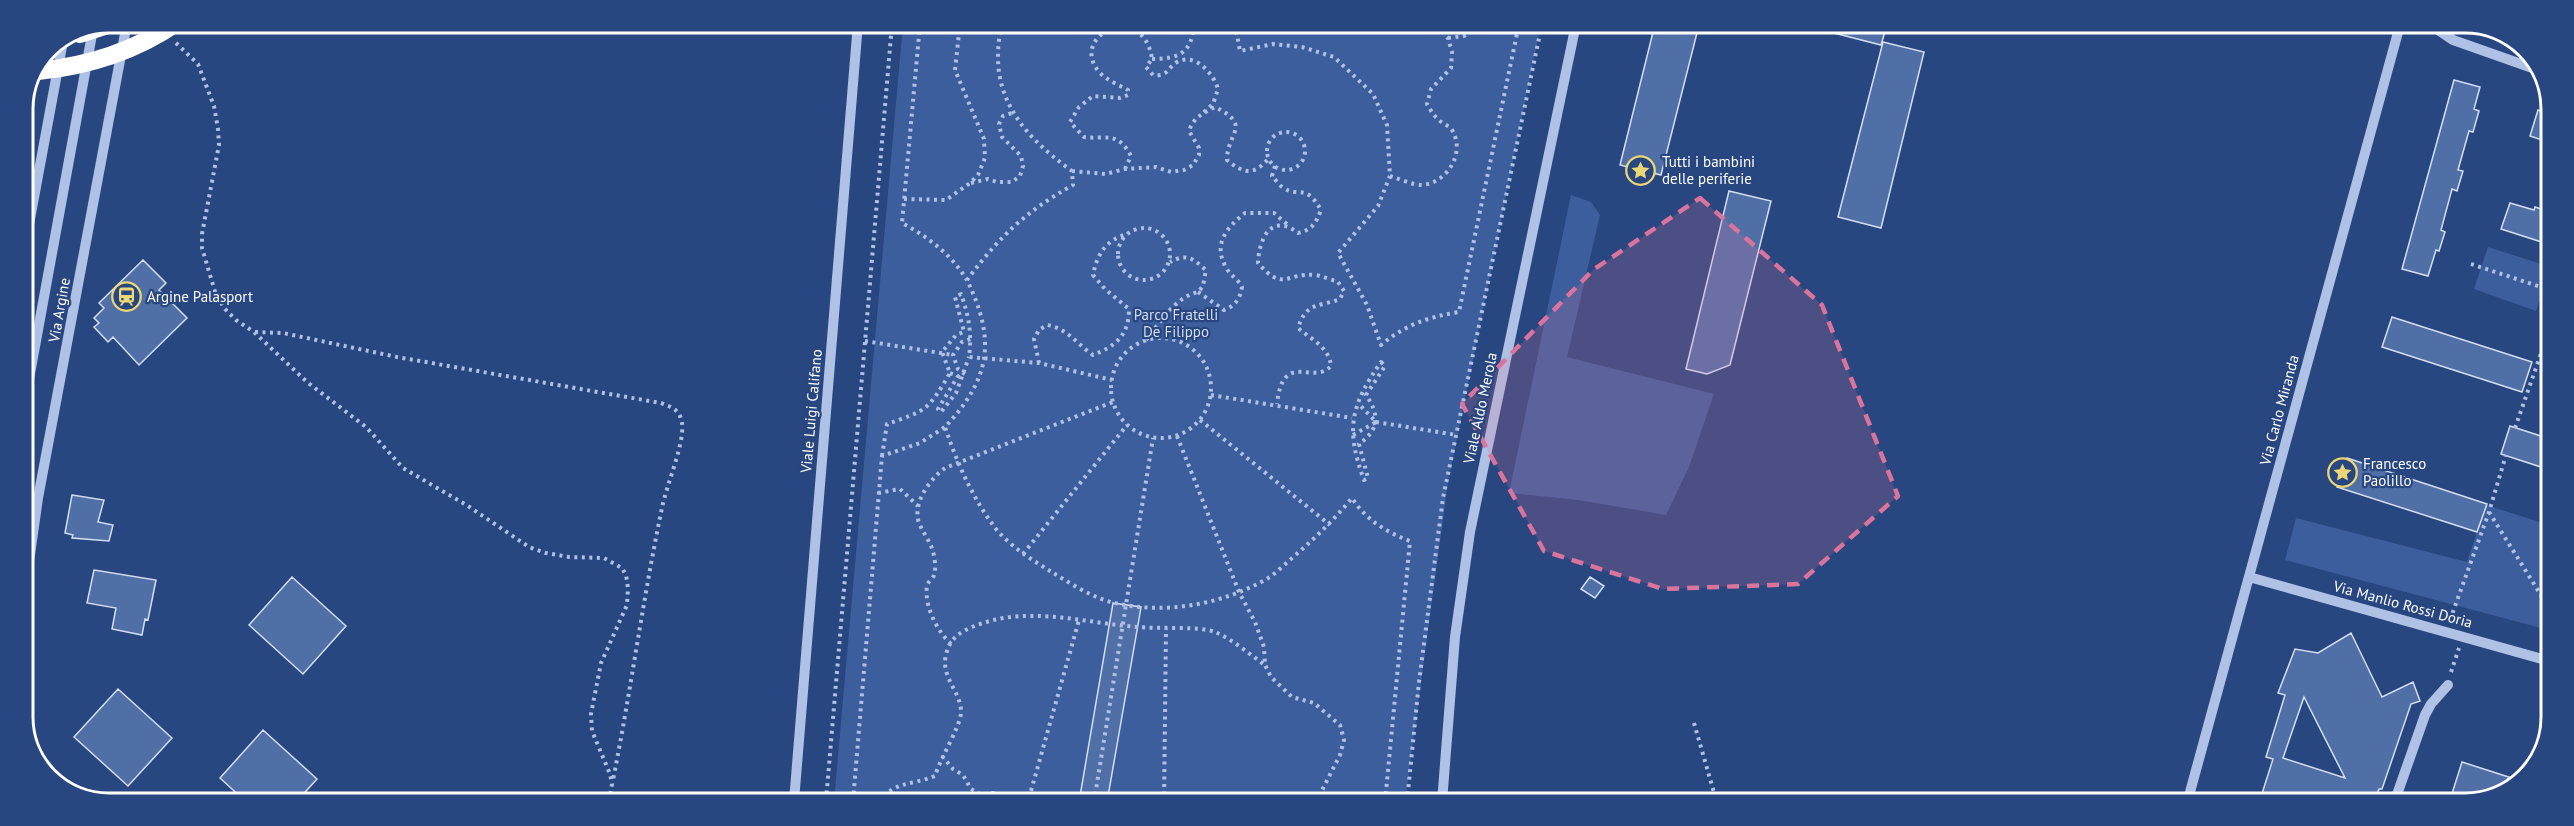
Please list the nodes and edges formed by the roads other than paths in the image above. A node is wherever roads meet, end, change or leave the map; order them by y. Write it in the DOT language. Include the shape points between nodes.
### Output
graph roads {
  1 [pos="125,33"];
  2 [pos="169,33"];
  3 [pos="857,33"];
  4 [pos="1574,33"];
  5 [pos="2398,33"];
  6 [pos="2442,33"];
  7 [pos="92,35"];
  8 [pos="61,50"];
  9 [pos="2527,66"];
  10 [pos="44,70"];
  11 [pos="33,199"];
  12 [pos="33,357"];
  13 [pos="33,533"];
  14 [pos="2249,577"];
  15 [pos="2541,659"];
  16 [pos="2448,685"];
  17 [pos="795,793"];
  18 [pos="1443,793"];
  19 [pos="2190,793"];
  20 [pos="2398,793"];
  1 -- 13 [label="street, Via Argine"];
  2 -- 10 [label="highway" via="105,59"];
  3 -- 17 [label="street, Viale Luigi Califano"];
  4 -- 18 [label="street, Viale Aldo Merola" via="1470,532 1455,637"];
  5 -- 14 [label="street, Via Carlo Miranda"];
  6 -- 9 [label="street"];
  7 -- 12 [label="street, Via Argine"];
  8 -- 11 [label="street"];
  14 -- 15 [label="street, Via Manlio Rossi Doria"];
  14 -- 19 [label="street, Via Carlo Miranda"];
  16 -- 20 [label="street" via="2425,715"];
}
